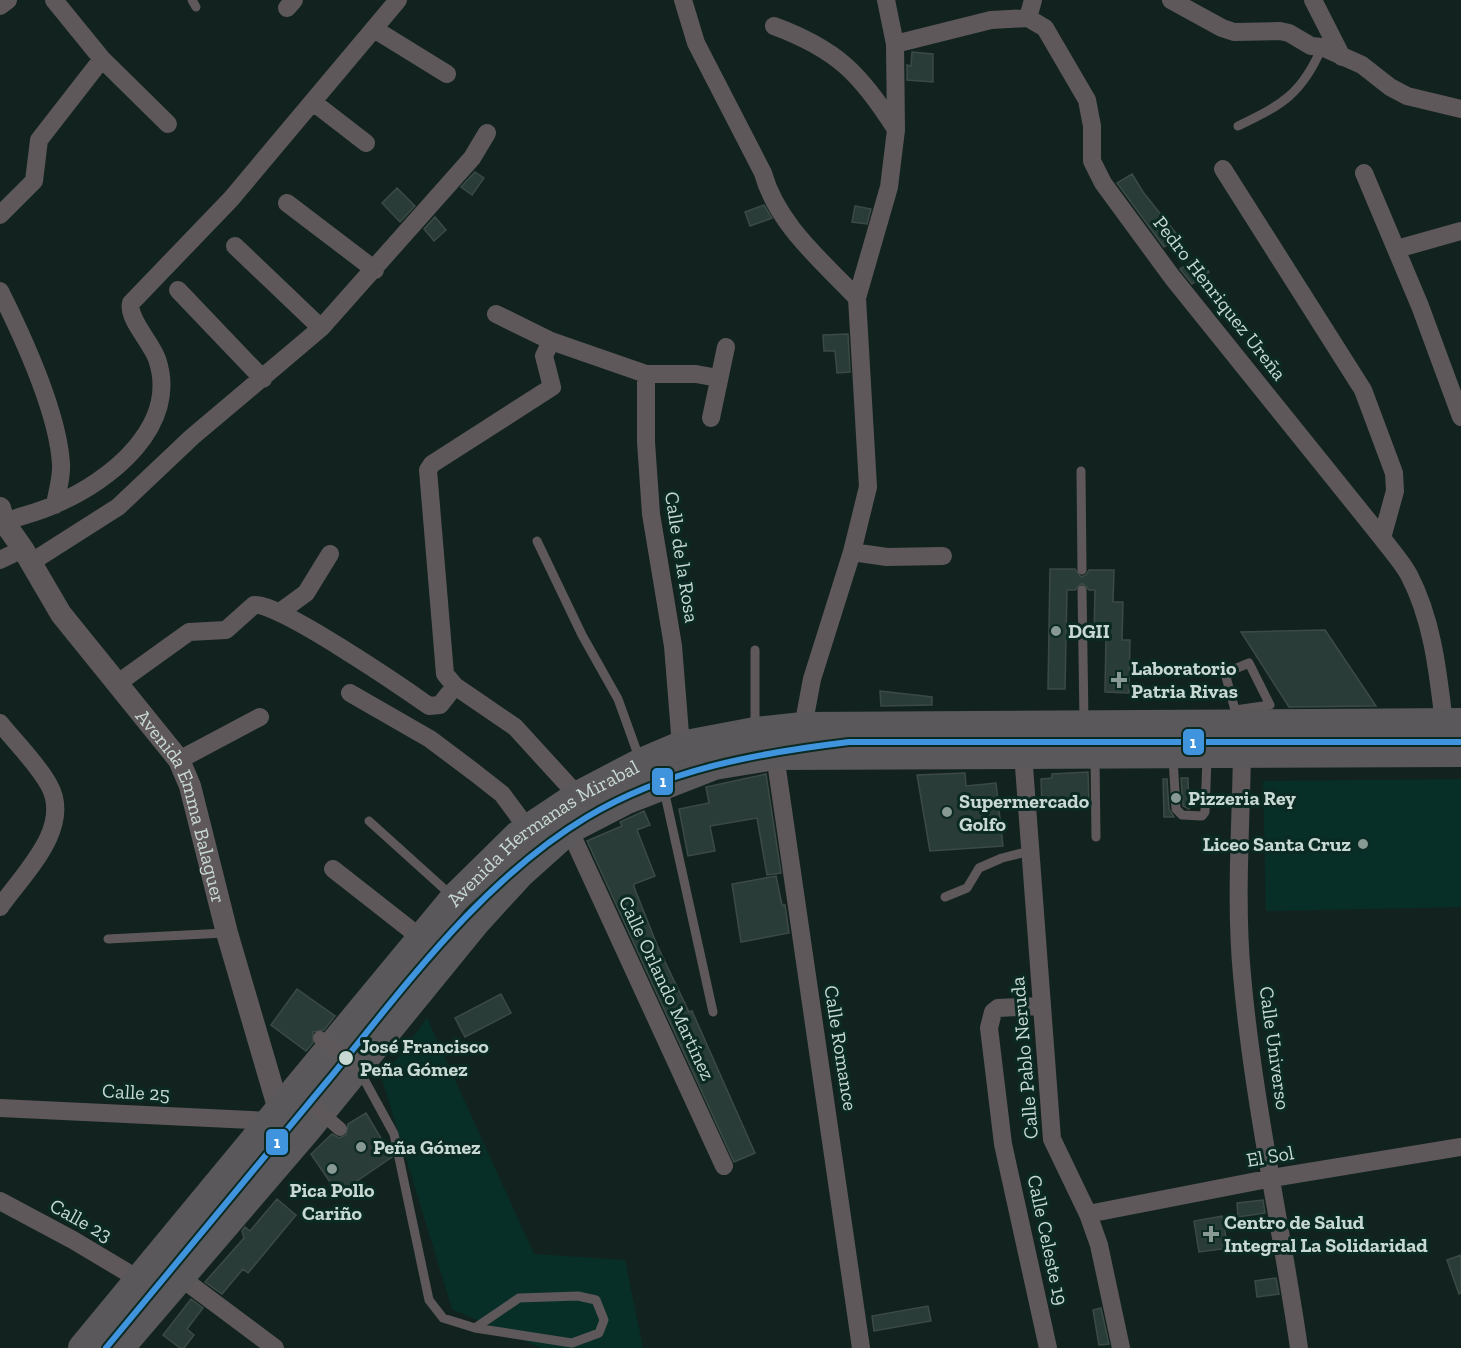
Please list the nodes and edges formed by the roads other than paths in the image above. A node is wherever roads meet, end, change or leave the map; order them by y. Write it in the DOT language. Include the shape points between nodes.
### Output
graph roads {
  1 [pos="8,0"];
  2 [pos="54,0"];
  3 [pos="398,0"];
  4 [pos="682,0"];
  5 [pos="886,0"];
  6 [pos="1032,0"];
  7 [pos="1171,0"];
  8 [pos="1313,0"];
  9 [pos="0,6"];
  10 [pos="1028,18"];
  11 [pos="774,26"];
  12 [pos="375,29"];
  13 [pos="895,44"];
  14 [pos="1322,47"];
  15 [pos="1342,57"];
  16 [pos="102,59"];
  17 [pos="447,74"];
  18 [pos="313,102"];
  19 [pos="1461,110"];
  20 [pos="168,124"];
  21 [pos="1238,126"];
  22 [pos="896,130"];
  23 [pos="487,133"];
  24 [pos="366,142"];
  25 [pos="1223,169"];
  26 [pos="1364,173"];
  27 [pos="287,203"];
  28 [pos="0,215"];
  29 [pos="1461,231"];
  30 [pos="235,246"];
  31 [pos="1397,249"];
  32 [pos="375,270"];
  33 [pos="178,290"];
  34 [pos="0,291"];
  35 [pos="857,298"];
  36 [pos="496,314"];
  37 [pos="321,328"];
  38 [pos="551,340"];
  39 [pos="726,347"];
  40 [pos="646,374"];
  41 [pos="718,378"];
  42 [pos="263,379"];
  43 [pos="1461,417"];
  44 [pos="711,418"];
  45 [pos="1081,471"];
  46 [pos="55,505"];
  47 [pos="2,515"];
  48 [pos="1382,538"];
  49 [pos="537,542"];
  50 [pos="852,552"];
  51 [pos="330,555"];
  52 [pos="27,556"];
  53 [pos="943,556"];
  54 [pos="0,560"];
  55 [pos="1082,570"];
  56 [pos="1082,590"];
  57 [pos="280,612"];
  58 [pos="755,650"];
  59 [pos="118,682"];
  60 [pos="455,686"];
  61 [pos="350,693"];
  62 [pos="260,717"];
  63 [pos="0,723"];
  64 [pos="1453,723"];
  65 [pos="803,727"];
  66 [pos="1244,729"];
  67 [pos="755,732"];
  68 [pos="1089,740"];
  69 [pos="681,746"];
  70 [pos="1173,752"];
  71 [pos="1208,752"];
  72 [pos="1461,752"];
  73 [pos="1023,753"];
  74 [pos="775,754"];
  75 [pos="179,760"];
  76 [pos="641,762"];
  77 [pos="663,785"];
  78 [pos="578,796"];
  79 [pos="369,821"];
  80 [pos="528,829"];
  81 [pos="569,829"];
  82 [pos="1096,837"];
  83 [pos="1030,851"];
  84 [pos="333,869"];
  85 [pos="945,897"];
  86 [pos="454,898"];
  87 [pos="0,907"];
  88 [pos="227,933"];
  89 [pos="421,938"];
  90 [pos="108,939"];
  91 [pos="1040,1006"];
  92 [pos="713,1012"];
  93 [pos="320,1038"];
  94 [pos="355,1065"];
  95 [pos="0,1108"];
  96 [pos="275,1115"];
  97 [pos="311,1120"];
  98 [pos="340,1129"];
  99 [pos="1461,1147"];
  100 [pos="724,1166"];
  101 [pos="1272,1178"];
  102 [pos="0,1201"];
  103 [pos="1088,1214"];
  104 [pos="180,1277"];
  105 [pos="140,1280"];
  106 [pos="475,1328"];
  107 [pos="83,1348"];
  108 [pos="119,1348"];
  109 [pos="275,1348"];
  110 [pos="861,1348"];
  111 [pos="1048,1348"];
  112 [pos="1115,1348"];
  113 [pos="1121,1348"];
  114 [pos="1299,1348"];
  1 -- 9 [label="street"];
  2 -- 16 [label="street"];
  3 -- 12 [label="street"];
  4 -- 35 [label="street" via="696,42 763,173 779,214"];
  5 -- 13 [label="street"];
  6 -- 10 [label="street"];
  7 -- 14 [label="street" via="1234,32 1280,31"];
  8 -- 15 [label="street"];
  10 -- 13 [label="street" via="991,20"];
  10 -- 48 [label="street, Pedro Henriquez Ureña" via="1045,28 1087,100 1092,161 1103,183 1172,277"];
  11 -- 22 [label="street" via="837,56 871,91"];
  12 -- 17 [label="street"];
  12 -- 18 [label="street"];
  13 -- 22 [label="street"];
  14 -- 15 [label="street"];
  14 -- 21 [label="lane" via="1306,81 1291,98"];
  15 -- 19 [label="street" via="1362,65 1407,96"];
  16 -- 20 [label="street"];
  16 -- 28 [label="street" via="39,140 34,180"];
  18 -- 24 [label="street"];
  18 -- 46 [label="street" via="231,199 131,303 131,317 158,361 161,400 156,419 114,468 84,491"];
  22 -- 35 [label="street" via="889,187"];
  23 -- 32 [label="street" via="472,158"];
  25 -- 48 [label="street" via="1363,390 1394,473 1395,491"];
  26 -- 31 [label="street"];
  27 -- 32 [label="street"];
  29 -- 31 [label="street"];
  30 -- 37 [label="street"];
  31 -- 43 [label="street"];
  32 -- 37 [label="street"];
  33 -- 42 [label="street"];
  34 -- 46 [label="street" via="35,372 58,443 61,466"];
  35 -- 50 [label="street" via="868,487"];
  36 -- 38 [label="street"];
  37 -- 42 [label="street"];
  38 -- 40 [label="street"];
  38 -- 60 [label="street" via="544,356 552,387 428,468 443,670"];
  39 -- 41 [label="street"];
  40 -- 41 [label="street"];
  40 -- 69 [label="street, Calle de la Rosa" via="651,514 673,646"];
  41 -- 44 [label="street"];
  42 -- 52 [label="street" via="192,437 118,507"];
  45 -- 55 [label="lane"];
  46 -- 47 [label="street"];
  47 -- 52 [label="street, Avenida Emma Balaguer"];
  48 -- 64 [label="street, Pedro Henriquez Ureña" via="1416,589"];
  49 -- 76 [label="lane" via="618,699"];
  50 -- 53 [label="street"];
  50 -- 65 [label="street" via="812,679"];
  51 -- 57 [label="street" via="306,593"];
  52 -- 54 [label="street"];
  52 -- 59 [label="street, Avenida Emma Balaguer" via="61,614"];
  56 -- 68 [label="lane"];
  57 -- 59 [label="street" via="254,605 226,630 189,633"];
  57 -- 60 [label="street" via="429,706 441,705"];
  58 -- 67 [label="lane"];
  59 -- 75 [label="street, Avenida Emma Balaguer"];
  60 -- 78 [label="street" via="515,727"];
  61 -- 80 [label="street" via="429,739 502,794"];
  62 -- 75 [label="street"];
  63 -- 87 [label="street" via="50,786 57,810 51,836"];
  64 -- 66 [label="main road, Avenida Hermanas Mirabal"];
  65 -- 67 [label="main road, Avenida Hermanas Mirabal"];
  65 -- 68 [label="main road, Avenida Hermanas Mirabal"];
  66 -- 66 [label="lane" via="1225,673 1249,663 1270,705"];
  66 -- 68 [label="main road, Avenida Hermanas Mirabal"];
  66 -- 71 [label="main road, Avenida Hermanas Mirabal"];
  66 -- 72 [label="main road, Avenida Hermanas Mirabal"];
  66 -- 101 [label="street, Calle Universo" via="1239,924 1242,975"];
  67 -- 69 [label="main road, Avenida Hermanas Mirabal"];
  68 -- 70 [label="main road, Avenida Hermanas Mirabal"];
  68 -- 73 [label="main road, Avenida Hermanas Mirabal"];
  68 -- 82 [label="lane"];
  69 -- 76 [label="main road, Avenida Hermanas Mirabal"];
  70 -- 71 [label="main road, Avenida Hermanas Mirabal"];
  70 -- 71 [label="lane" via="1178,812 1202,816 1206,808"];
  73 -- 74 [label="main road, Avenida Hermanas Mirabal"];
  73 -- 83 [label="street, Calle Pablo Neruda"];
  74 -- 77 [label="main road, Avenida Hermanas Mirabal" via="714,765"];
  74 -- 110 [label="street, Calle Romance"];
  75 -- 88 [label="street, Avenida Emma Balaguer" via="190,786"];
  76 -- 78 [label="main road, Avenida Hermanas Mirabal"];
  77 -- 81 [label="main road, Avenida Hermanas Mirabal"];
  77 -- 92 [label="lane"];
  78 -- 80 [label="main road, Avenida Hermanas Mirabal"];
  79 -- 86 [label="lane"];
  80 -- 86 [label="main road, Avenida Hermanas Mirabal"];
  81 -- 94 [label="main road, Avenida Hermanas Mirabal" via="498,896"];
  81 -- 100 [label="street, Calle Orlando Martínez"];
  83 -- 85 [label="lane" via="979,868 967,888"];
  83 -- 91 [label="street, Calle Pablo Neruda"];
  84 -- 89 [label="street"];
  86 -- 89 [label="main road, Avenida Hermanas Mirabal"];
  88 -- 90 [label="lane"];
  88 -- 96 [label="street, Avenida Emma Balaguer"];
  89 -- 96 [label="main road, Avenida Hermanas Mirabal"];
  91 -- 103 [label="street, Calle Pablo Neruda" via="1052,1139"];
  91 -- 111 [label="street, Calle Celeste 19" via="998,1008 993,1012 990,1028 1003,1144"];
  93 -- 94 [label="street, bridge"];
  94 -- 97 [label="main road, Avenida Hermanas Mirabal"];
  94 -- 106 [label="lane" via="394,1134 429,1300 443,1318"];
  95 -- 96 [label="street, Calle 25"];
  96 -- 97 [label="street"];
  96 -- 105 [label="main road, Avenida Hermanas Mirabal"];
  97 -- 98 [label="street, bridge"];
  97 -- 104 [label="main road, Avenida Hermanas Mirabal"];
  99 -- 101 [label="street, El Sol"];
  101 -- 103 [label="street, El Sol"];
  101 -- 114 [label="street, Calle Universo"];
  102 -- 105 [label="street, Calle 23"];
  103 -- 113 [label="street, Calle Pablo Neruda" via="1099,1245"];
  104 -- 108 [label="main road, Avenida Hermanas Mirabal"];
  104 -- 109 [label="street"];
  105 -- 107 [label="main road, Avenida Hermanas Mirabal"];
  106 -- 106 [label="lane" via="572,1343 598,1333 604,1320 596,1300 578,1296 519,1298"];
  112 -- 113 [label="street"];
}
